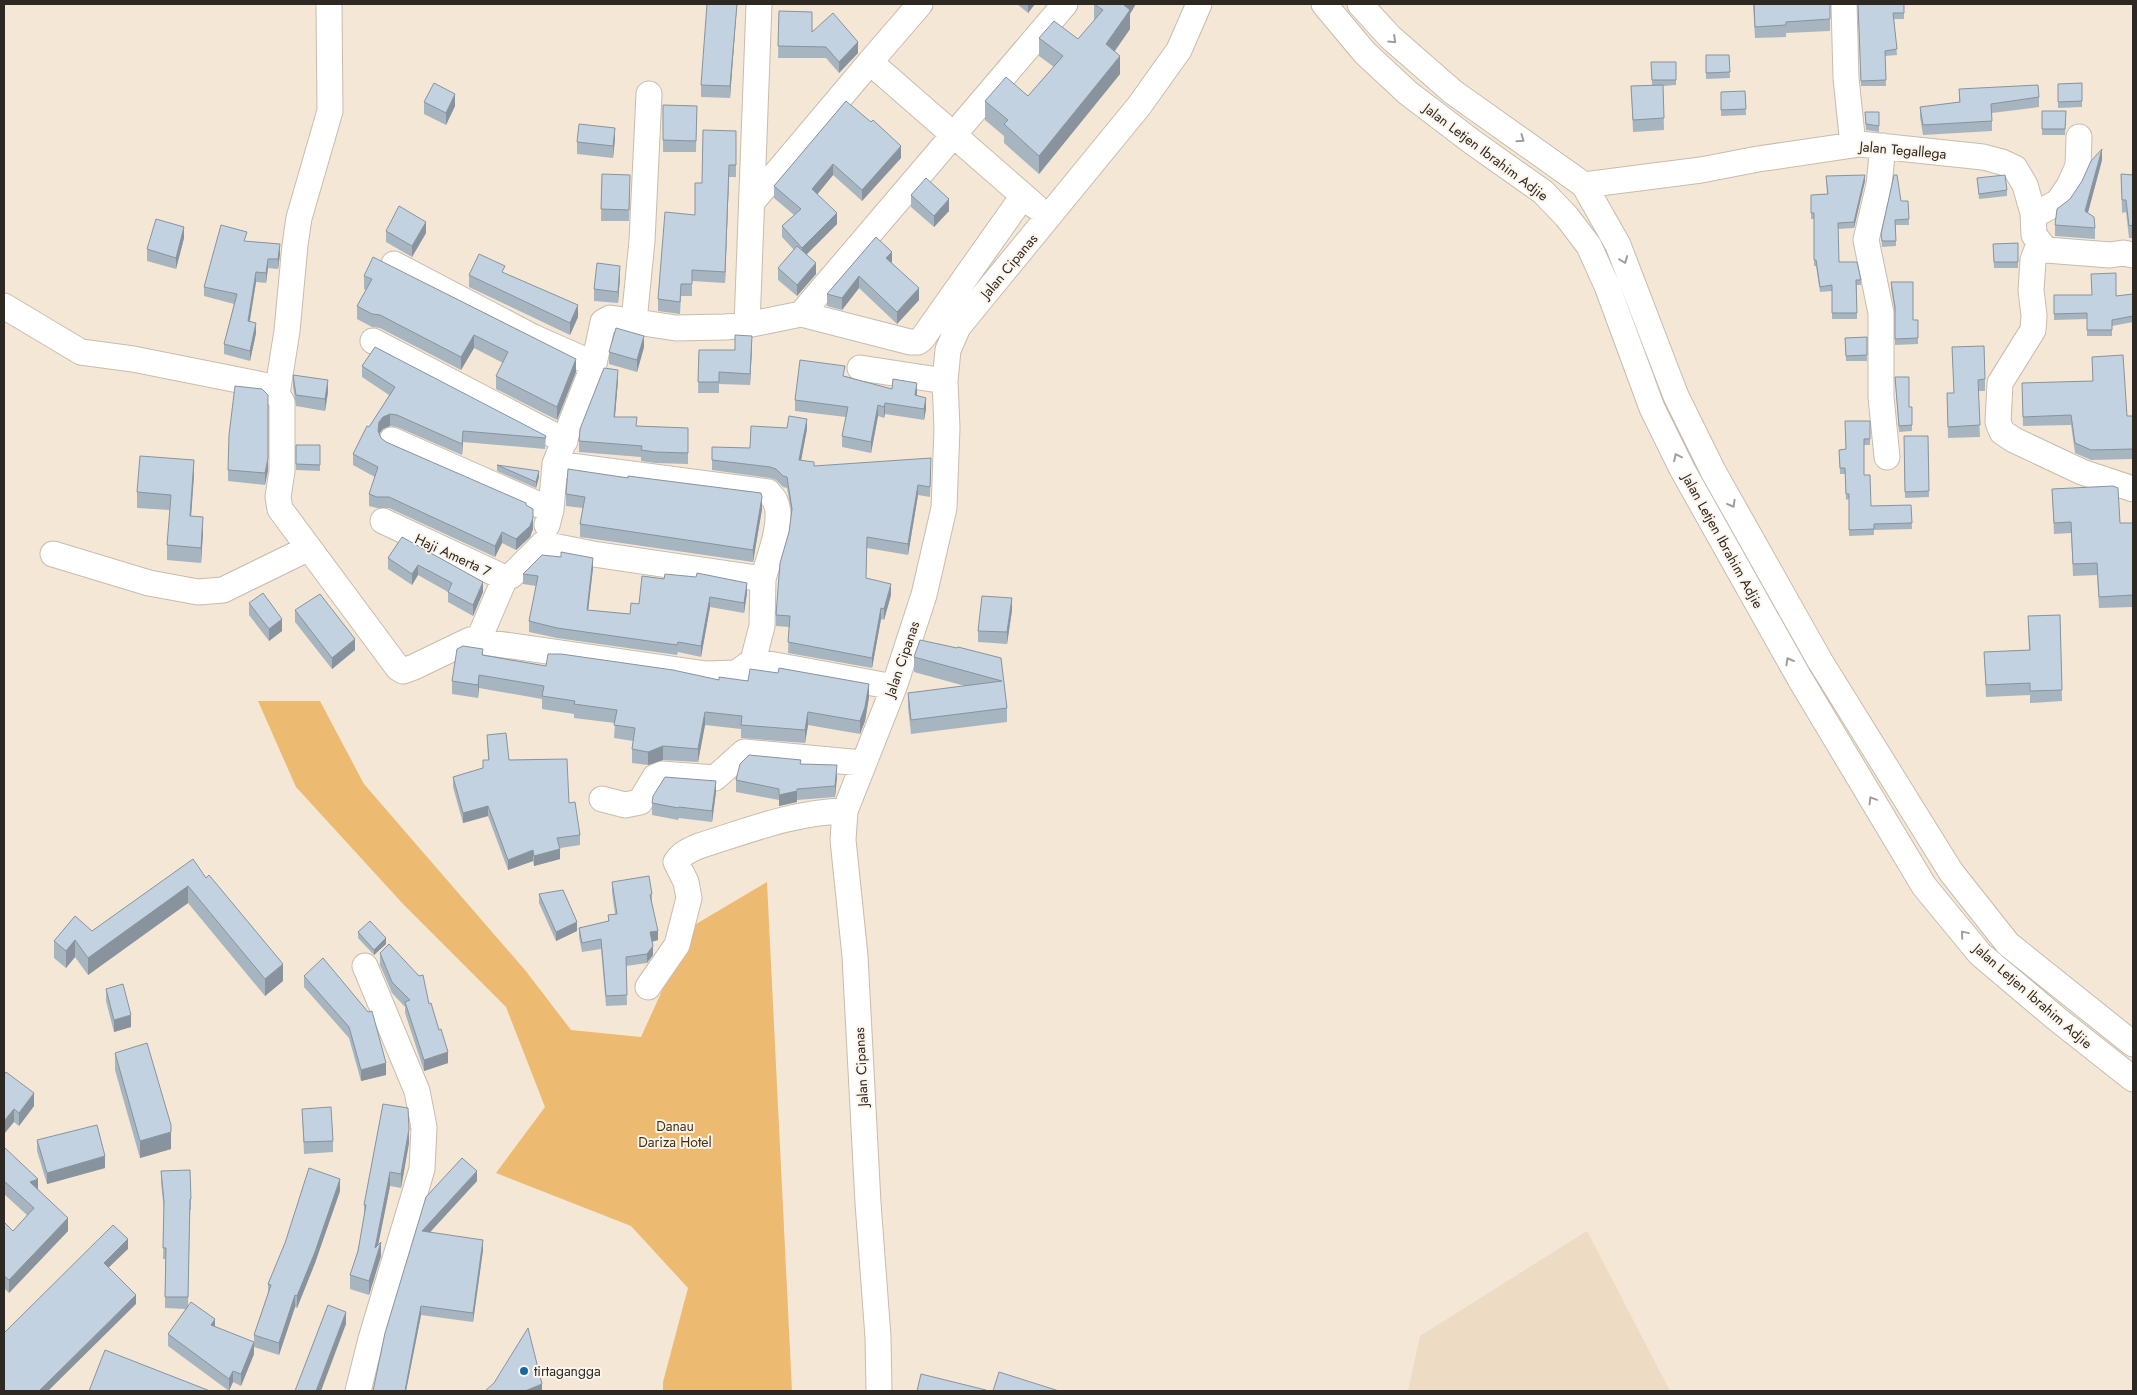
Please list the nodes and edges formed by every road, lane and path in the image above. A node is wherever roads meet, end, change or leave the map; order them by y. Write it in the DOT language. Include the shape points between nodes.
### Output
graph roads {
  1 [pos="758,4"];
  2 [pos="920,4"];
  3 [pos="1065,4"];
  4 [pos="1199,4"];
  5 [pos="1324,4"];
  6 [pos="1360,4"];
  7 [pos="1844,4"];
  8 [pos="328,6"];
  9 [pos="870,62"];
  10 [pos="649,94"];
  11 [pos="954,134"];
  12 [pos="2079,137"];
  13 [pos="1853,145"];
  14 [pos="1882,146"];
  15 [pos="1584,186"];
  16 [pos="1023,196"];
  17 [pos="752,202"];
  18 [pos="2032,213"];
  19 [pos="1049,218"];
  20 [pos="2040,244"];
  21 [pos="2133,255"];
  22 [pos="394,264"];
  23 [pos="4,306"];
  24 [pos="801,314"];
  25 [pos="634,321"];
  26 [pos="748,325"];
  27 [pos="373,341"];
  28 [pos="594,364"];
  29 [pos="860,368"];
  30 [pos="945,381"];
  31 [pos="277,394"];
  32 [pos="1676,396"];
  33 [pos="1652,408"];
  34 [pos="392,440"];
  35 [pos="565,441"];
  36 [pos="1887,457"];
  37 [pos="555,464"];
  38 [pos="2133,489"];
  39 [pos="551,510"];
  40 [pos="382,521"];
  41 [pos="542,544"];
  42 [pos="309,548"];
  43 [pos="53,554"];
  44 [pos="505,578"];
  45 [pos="762,579"];
  46 [pos="478,641"];
  47 [pos="752,662"];
  48 [pos="894,687"];
  49 [pos="862,763"];
  50 [pos="602,799"];
  51 [pos="845,811"];
  52 [pos="365,966"];
  53 [pos="648,987"];
  54 [pos="2133,1044"];
  55 [pos="2133,1079"];
  56 [pos="358,1391"];
  57 [pos="879,1391"];
  1 -- 17 [label="street"];
  2 -- 9 [label="street"];
  3 -- 11 [label="street"];
  4 -- 19 [label="street, Jalan Cipanas" via="1179,50 1139,106"];
  5 -- 33 [label="street, Jalan Letjen Ibrahim Adjie" via="1365,53 1408,93 1543,192 1567,217 1589,246 1607,286"];
  6 -- 15 [label="street, Jalan Letjen Ibrahim Adjie, one-way" via="1390,37 1453,92"];
  7 -- 13 [label="street" via="1846,78"];
  8 -- 31 [label="street" via="330,112 300,218 288,331"];
  9 -- 11 [label="street"];
  9 -- 17 [label="street"];
  10 -- 25 [label="street" via="642,241"];
  11 -- 16 [label="street"];
  11 -- 24 [label="street"];
  12 -- 18 [label="street" via="2078,166 2069,186 2058,202"];
  13 -- 14 [label="street, Jalan Tegallega"];
  13 -- 15 [label="street, Jalan Tegallega"];
  14 -- 18 [label="street, Jalan Tegallega" via="2002,162 2015,168 2025,185"];
  14 -- 36 [label="street" via="1879,185 1866,240 1881,313 1881,396"];
  15 -- 32 [label="street, Jalan Letjen Ibrahim Adjie, one-way" via="1618,245"];
  16 -- 19 [label="street"];
  16 -- 24 [label="street" via="918,342"];
  17 -- 26 [label="street"];
  18 -- 20 [label="street, Jalan Tegallega" via="2034,235"];
  19 -- 30 [label="street, Jalan Cipanas" via="958,328 948,350"];
  20 -- 21 [label="street" via="2046,250"];
  20 -- 38 [label="street" via="2033,260 2033,330 2000,383 2000,428 2014,440 2082,472"];
  22 -- 28 [label="street" via="534,337"];
  23 -- 31 [label="street" via="81,352 268,386"];
  24 -- 26 [label="street"];
  25 -- 26 [label="street" via="676,328"];
  25 -- 28 [label="street" via="610,318 603,322"];
  27 -- 35 [label="street"];
  28 -- 35 [label="street"];
  29 -- 30 [label="street"];
  30 -- 48 [label="street, Jalan Cipanas" via="948,428 944,508 924,595"];
  31 -- 42 [label="street" via="282,402 280,509"];
  32 -- 33 [label="street"];
  32 -- 54 [label="street, Jalan Letjen Ibrahim Adjie, one-way" via="1713,471 1820,661 1951,872 2008,944"];
  55 -- 33 [label="street, Jalan Letjen Ibrahim Adjie, one-way" via="1980,954 1924,886 1800,679 1682,469"];
  34 -- 39 [label="street"];
  35 -- 37 [label="street"];
  37 -- 39 [label="street"];
  37 -- 45 [label="street" via="768,492 776,501 778,514"];
  39 -- 41 [label="street"];
  40 -- 44 [label="street, Haji Amerta 7"];
  41 -- 44 [label="street, Haji Amerta 7" via="511,576"];
  41 -- 45 [label="street"];
  42 -- 43 [label="street" via="223,590 198,592 149,583"];
  42 -- 46 [label="street" via="398,668 404,671 470,640"];
  44 -- 46 [label="street"];
  45 -- 47 [label="street" via="762,626"];
  46 -- 47 [label="street" via="706,674 736,672"];
  47 -- 48 [label="street"];
  48 -- 49 [label="street, Jalan Cipanas"];
  49 -- 50 [label="street" via="744,752 715,778 662,774 655,777 640,802 625,805"];
  49 -- 51 [label="street, Jalan Cipanas"];
  51 -- 53 [label="street" via="820,811 786,818 698,846 678,858 676,862 686,882 689,898 677,945"];
  51 -- 57 [label="street, Jalan Cipanas" via="843,840 855,956"];
  52 -- 56 [label="street" via="417,1091 424,1127 422,1169"];
}
